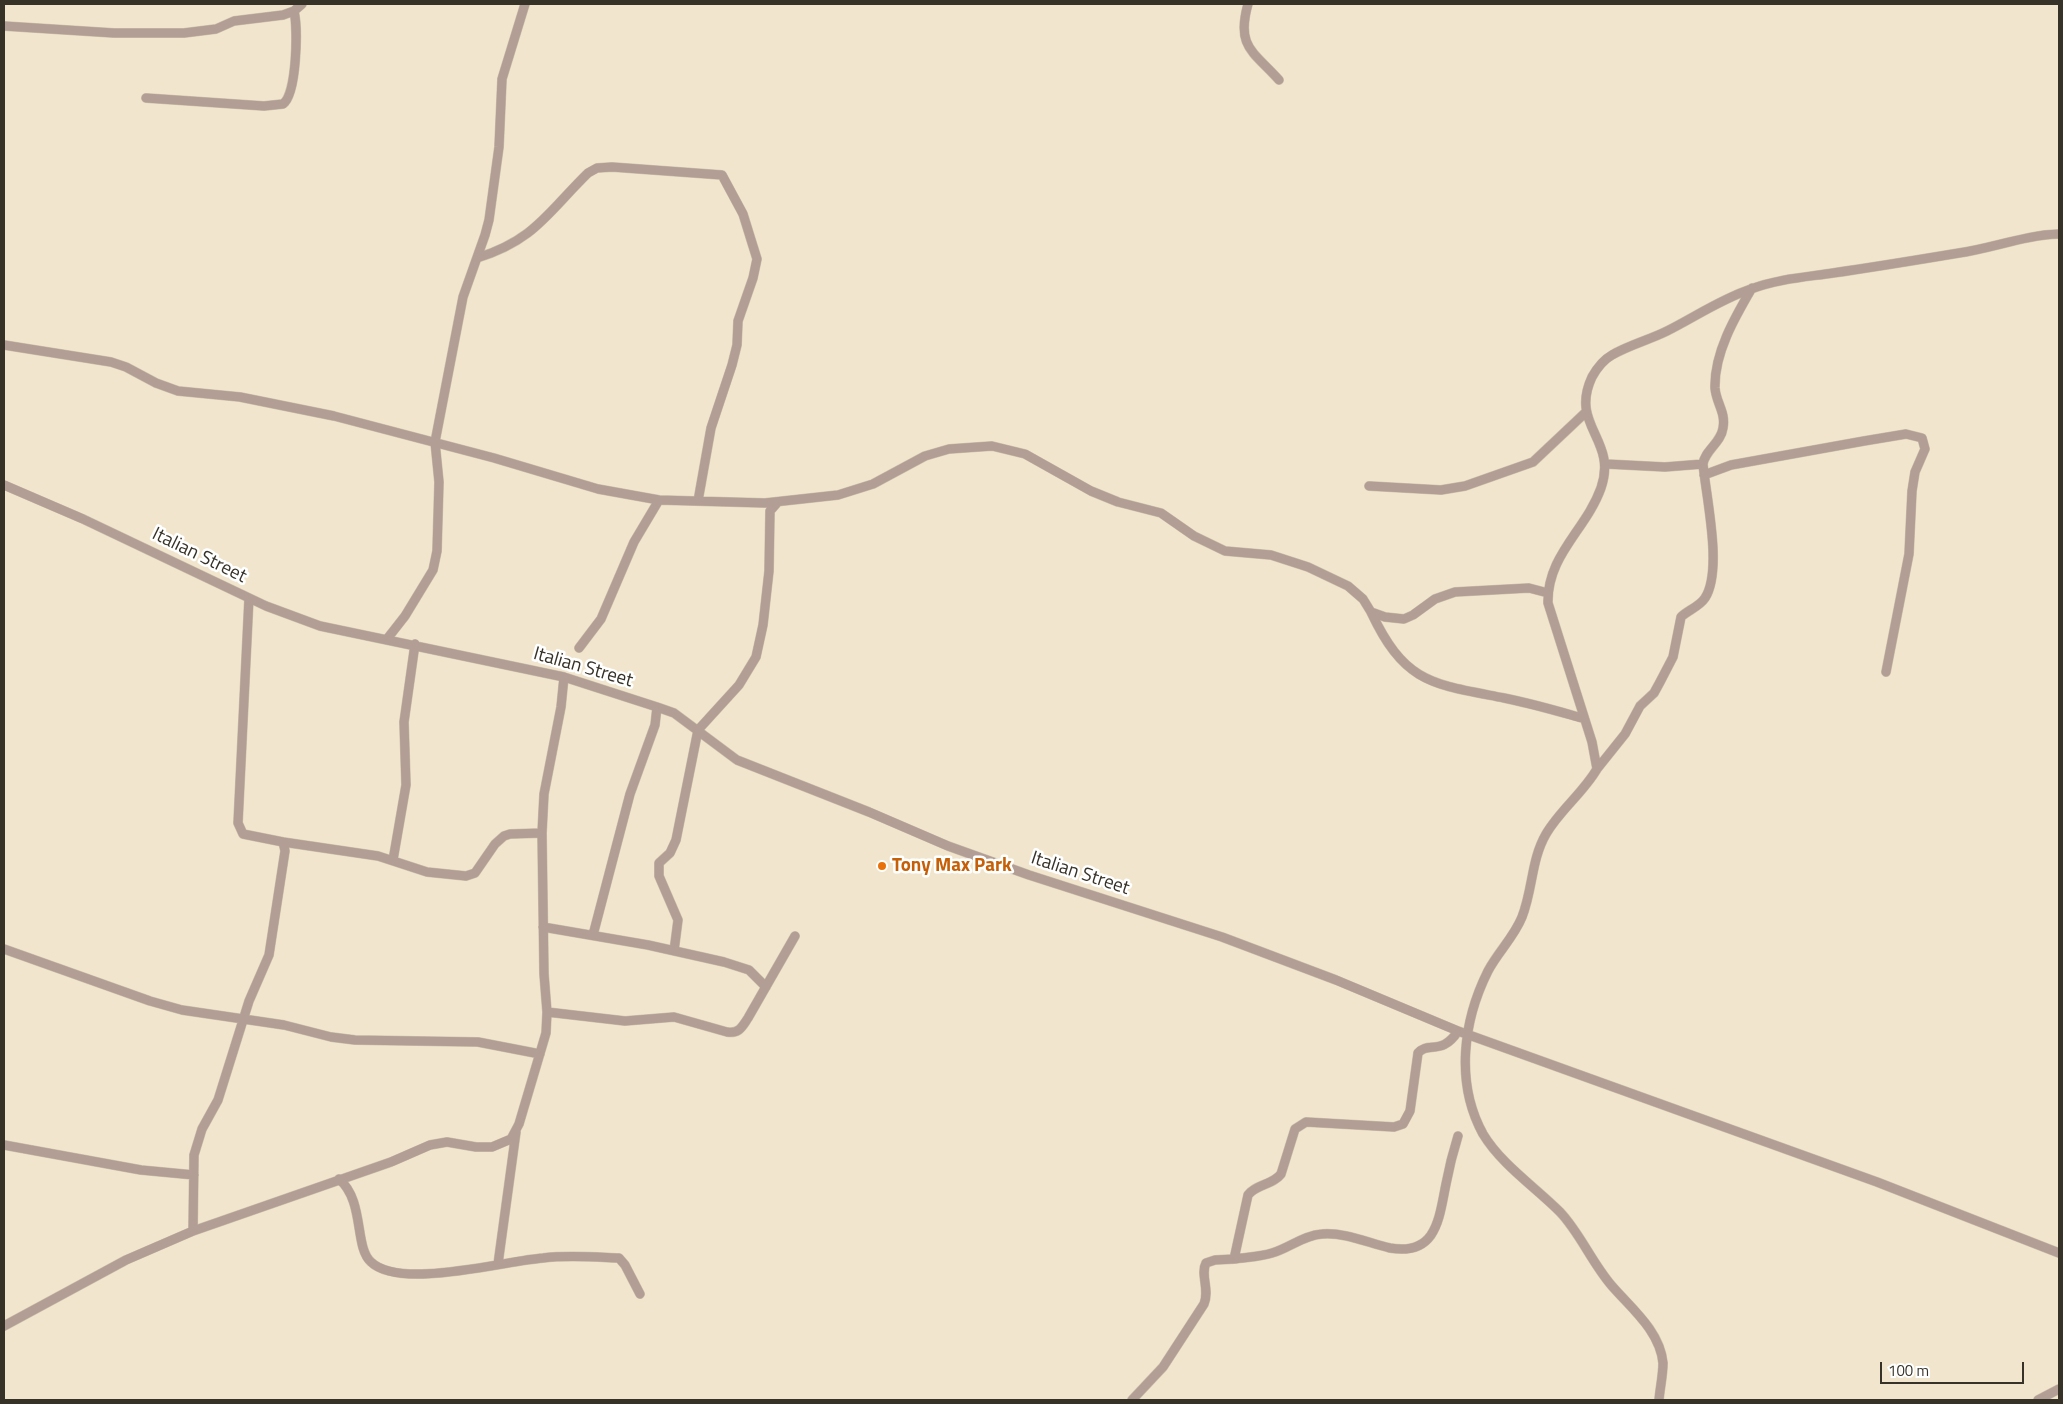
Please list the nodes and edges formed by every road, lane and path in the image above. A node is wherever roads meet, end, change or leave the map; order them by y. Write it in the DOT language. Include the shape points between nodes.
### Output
graph roads {
  1 [pos="302,4"];
  2 [pos="525,4"];
  3 [pos="1248,4"];
  4 [pos="294,11"];
  5 [pos="4,26"];
  6 [pos="1279,80"];
  7 [pos="146,98"];
  8 [pos="2059,234"];
  9 [pos="477,258"];
  10 [pos="1752,288"];
  11 [pos="4,345"];
  12 [pos="1585,413"];
  13 [pos="435,442"];
  14 [pos="1606,464"];
  15 [pos="1703,464"];
  16 [pos="1704,475"];
  17 [pos="4,485"];
  18 [pos="1369,486"];
  19 [pos="659,500"];
  20 [pos="698,501"];
  21 [pos="777,503"];
  22 [pos="1548,593"];
  23 [pos="249,598"];
  24 [pos="1372,612"];
  25 [pos="386,639"];
  26 [pos="415,644"];
  27 [pos="580,648"];
  28 [pos="1886,672"];
  29 [pos="564,677"];
  30 [pos="657,707"];
  31 [pos="1582,718"];
  32 [pos="698,730"];
  33 [pos="1597,769"];
  34 [pos="542,833"];
  35 [pos="283,842"];
  36 [pos="393,860"];
  37 [pos="543,927"];
  38 [pos="593,935"];
  39 [pos="795,936"];
  40 [pos="4,949"];
  41 [pos="674,951"];
  42 [pos="766,987"];
  43 [pos="548,1012"];
  44 [pos="243,1019"];
  45 [pos="1462,1033"];
  46 [pos="540,1054"];
  47 [pos="516,1132"];
  48 [pos="1458,1136"];
  49 [pos="4,1145"];
  50 [pos="194,1175"];
  51 [pos="340,1179"];
  52 [pos="193,1231"];
  53 [pos="2059,1253"];
  54 [pos="1234,1259"];
  55 [pos="498,1264"];
  56 [pos="640,1294"];
  57 [pos="4,1326"];
  58 [pos="2059,1389"];
  59 [pos="1132,1400"];
  60 [pos="1659,1400"];
  61 [pos="2038,1400"];
  1 -- 4 [label="street"];
  2 -- 9 [label="street" via="502,79 496,176 486,235"];
  3 -- 6 [label="street" via="1244,27 1246,44"];
  4 -- 5 [label="street" via="184,33"];
  4 -- 7 [label="street" via="296,27 291,94 283,104 264,106"];
  8 -- 10 [label="street" via="1967,252 1800,277"];
  9 -- 13 [label="street" via="463,297"];
  9 -- 20 [label="street" via="497,251 530,232 550,215 588,172 596,168 722,174 743,214 757,259 754,278 738,321 732,365 711,428"];
  10 -- 12 [label="street" via="1668,331 1611,355 1600,364 1592,378"];
  10 -- 15 [label="street" via="1718,362 1716,392 1724,422 1720,437"];
  11 -- 13 [label="street" via="111,362 178,391 240,397 351,420"];
  12 -- 14 [label="street"];
  12 -- 18 [label="street" via="1533,462 1465,486 1441,490"];
  13 -- 19 [label="street" via="598,489"];
  13 -- 25 [label="street" via="439,482 437,551 433,570 405,616"];
  14 -- 15 [label="street" via="1665,467"];
  14 -- 22 [label="street" via="1594,504 1559,558 1550,578"];
  15 -- 16 [label="street"];
  16 -- 28 [label="street" via="1731,465 1864,440 1906,434 1922,438 1925,449 1915,472 1908,554"];
  16 -- 33 [label="street" via="1713,543 1707,594 1681,617 1673,657 1660,682"];
  17 -- 23 [label="street, Italian Street"];
  19 -- 20 [label="street"];
  19 -- 27 [label="street" via="634,542 600,619"];
  20 -- 21 [label="street"];
  21 -- 24 [label="street" via="838,495 873,484 904,466 948,449 992,446 1026,454 1118,502 1161,513 1194,536 1225,551 1271,555 1308,567 1348,586"];
  21 -- 32 [label="street" via="770,511 769,571 756,657 739,685"];
  22 -- 24 [label="street" via="1529,588 1467,591 1440,597 1404,619"];
  22 -- 31 [label="street" via="1548,603"];
  23 -- 25 [label="street, Italian Street" via="320,626"];
  23 -- 35 [label="street" via="238,823 243,834"];
  24 -- 31 [label="street" via="1394,654 1412,671 1448,688 1507,698"];
  25 -- 26 [label="street, Italian Street"];
  26 -- 29 [label="street, Italian Street"];
  26 -- 36 [label="street" via="404,722 406,785"];
  29 -- 30 [label="street, Italian Street"];
  29 -- 34 [label="street" via="544,794"];
  30 -- 32 [label="street, Italian Street" via="674,713"];
  30 -- 38 [label="street" via="655,725 630,794"];
  31 -- 33 [label="street" via="1592,742"];
  32 -- 41 [label="street" via="676,840 670,853 659,862 658,869 678,920"];
  32 -- 45 [label="street, Italian Street" via="737,760 760,771 948,846 1222,937"];
  33 -- 45 [label="street" via="1557,818 1537,850 1522,916 1488,971"];
  34 -- 36 [label="street" via="504,836 471,876 427,872"];
  34 -- 37 [label="street"];
  35 -- 36 [label="street"];
  35 -- 44 [label="street" via="285,851 269,956"];
  37 -- 38 [label="street"];
  37 -- 43 [label="street"];
  38 -- 41 [label="street"];
  39 -- 42 [label="street"];
  40 -- 44 [label="street" via="150,1001 182,1010"];
  41 -- 42 [label="street" via="749,970"];
  42 -- 43 [label="street" via="735,1033 674,1017 625,1021"];
  43 -- 46 [label="street"];
  44 -- 46 [label="street" via="355,1040 478,1042"];
  44 -- 50 [label="street" via="218,1100 198,1140"];
  45 -- 53 [label="street, Italian Street" via="1877,1182"];
  45 -- 54 [label="street" via="1445,1045 1418,1053 1410,1111 1403,1124 1306,1122 1295,1128 1281,1174 1248,1195"];
  45 -- 60 [label="street" via="1466,1084 1471,1106 1484,1135 1505,1160 1560,1212 1603,1275 1653,1334 1663,1363"];
  46 -- 47 [label="street"];
  47 -- 51 [label="street" via="511,1139 492,1147 439,1143"];
  47 -- 55 [label="street"];
  48 -- 54 [label="street" via="1438,1225 1420,1245 1398,1249 1322,1234 1270,1254"];
  49 -- 50 [label="street" via="141,1170"];
  50 -- 52 [label="street"];
  51 -- 52 [label="street"];
  51 -- 55 [label="street" via="353,1196 366,1256 378,1267 392,1272 426,1274"];
  52 -- 57 [label="street" via="117,1265"];
  54 -- 59 [label="street" via="1206,1263 1204,1304 1163,1367"];
  55 -- 56 [label="street" via="561,1257 619,1258"];
  58 -- 61 [label="street"];
}
